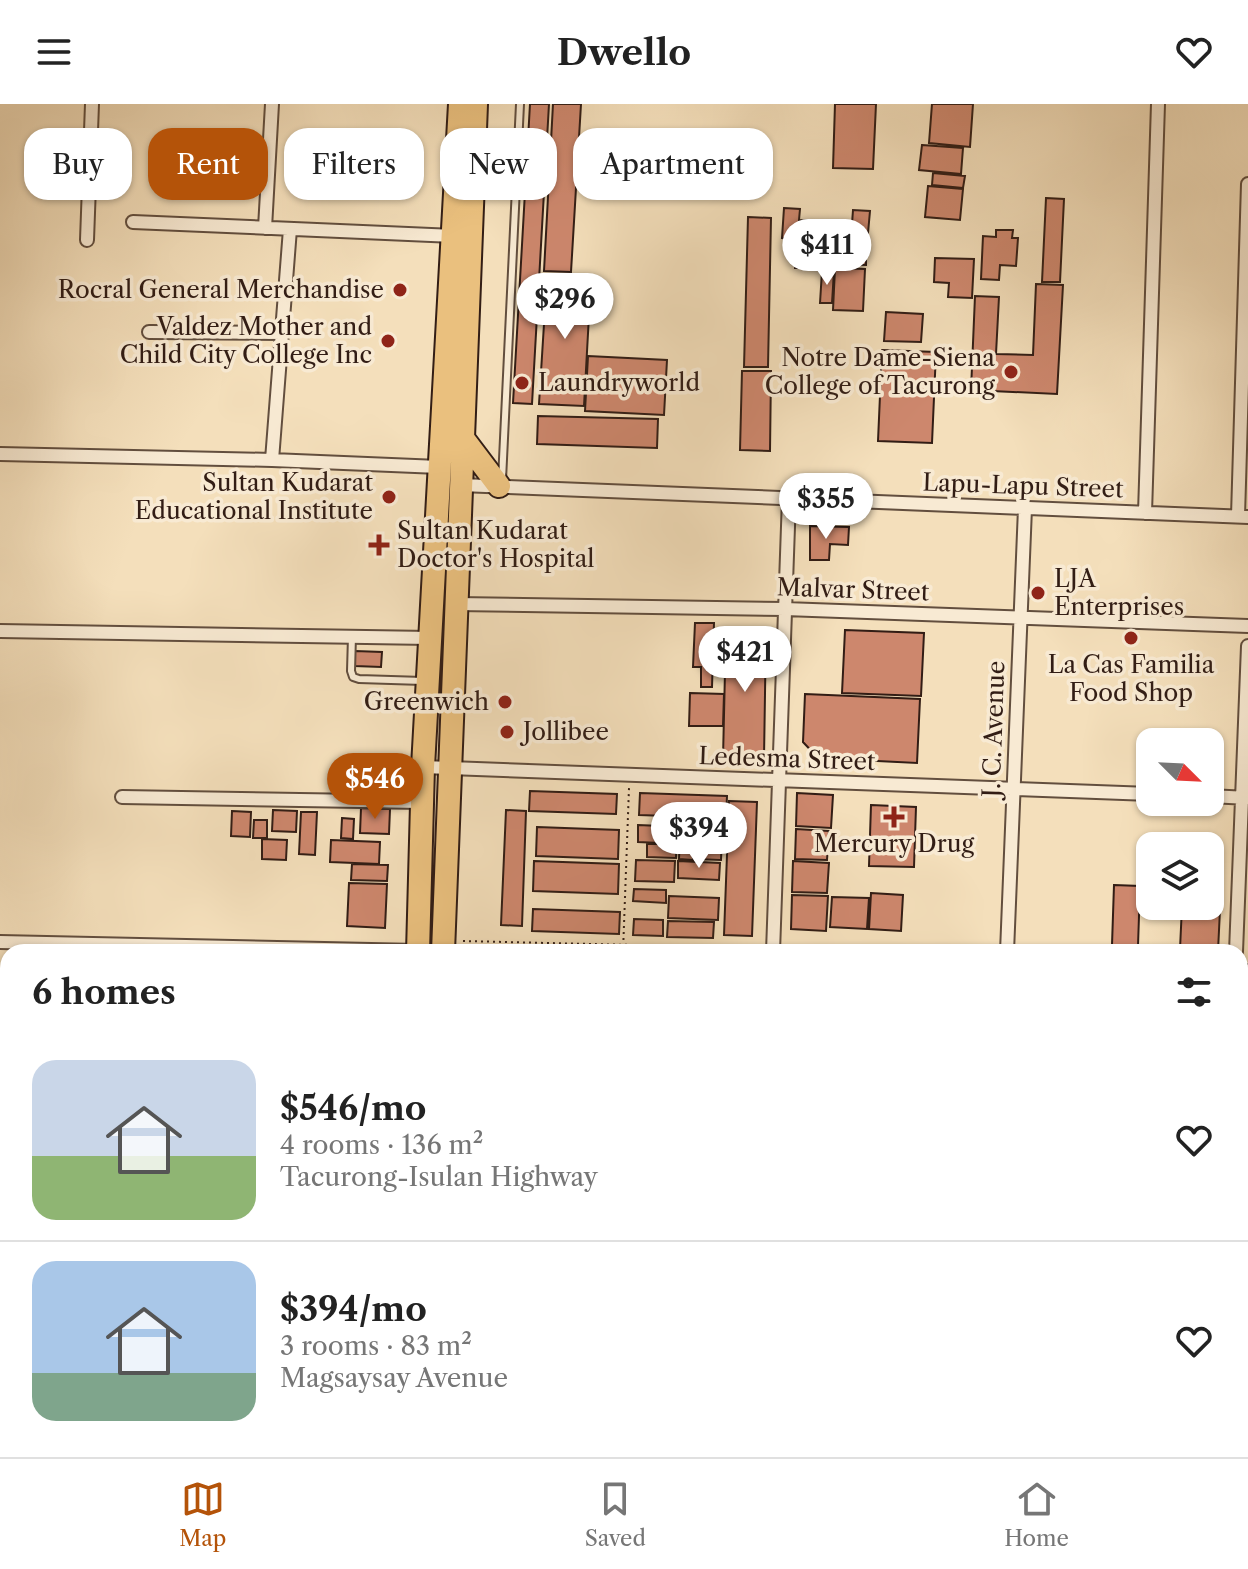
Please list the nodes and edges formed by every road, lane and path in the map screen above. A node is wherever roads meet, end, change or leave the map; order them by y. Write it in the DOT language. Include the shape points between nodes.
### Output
graph roads {
  1 [pos="92,104"];
  2 [pos="272,104"];
  3 [pos="460,104"];
  4 [pos="476,104"];
  5 [pos="520,104"];
  6 [pos="1158,104"];
  7 [pos="475,128"];
  8 [pos="519,128"];
  9 [pos="1248,184"];
  10 [pos="472,200"];
  11 [pos="515,200"];
  12 [pos="133,222"];
  13 [pos="265,228"];
  14 [pos="290,229"];
  15 [pos="454,236"];
  16 [pos="87,240"];
  17 [pos="149,332"];
  18 [pos="282,333"];
  19 [pos="462,437"];
  20 [pos="0,454"];
  21 [pos="272,460"];
  22 [pos="439,467"];
  23 [pos="461,485"];
  24 [pos="500,486"];
  25 [pos="789,498"];
  26 [pos="1025,508"];
  27 [pos="1145,513"];
  28 [pos="1243,517"];
  29 [pos="456,604"];
  30 [pos="785,609"];
  31 [pos="1020,618"];
  32 [pos="1248,626"];
  33 [pos="0,631"];
  34 [pos="352,636"];
  35 [pos="430,638"];
  36 [pos="1248,646"];
  37 [pos="427,681"];
  38 [pos="423,767"];
  39 [pos="450,768"];
  40 [pos="629,775"];
  41 [pos="779,780"];
  42 [pos="1013,789"];
  43 [pos="1136,793"];
  44 [pos="122,797"];
  45 [pos="1224,797"];
  46 [pos="1245,798"];
  47 [pos="422,802"];
  48 [pos="0,942"];
  49 [pos="84,944"];
  50 [pos="418,944"];
  51 [pos="443,944"];
  52 [pos="623,944"];
  53 [pos="773,944"];
  54 [pos="1007,944"];
  55 [pos="1236,944"];
  1 -- 16 [label="street"];
  2 -- 13 [label="street"];
  3 -- 15 [label="highway"];
  4 -- 7 [label="highway"];
  5 -- 8 [label="lane"];
  6 -- 27 [label="street"];
  9 -- 28 [label="street"];
  10 -- 19 [label="highway"];
  11 -- 24 [label="lane"];
  12 -- 13 [label="street"];
  13 -- 14 [label="street"];
  14 -- 15 [label="street"];
  14 -- 18 [label="street"];
  15 -- 22 [label="highway"];
  17 -- 18 [label="street"];
  18 -- 21 [label="street"];
  19 -- 23 [label="highway"];
  19 -- 24 [label="highway"];
  20 -- 21 [label="street"];
  21 -- 22 [label="street"];
  22 -- 35 [label="highway"];
  23 -- 24 [label="street, Lapu-Lapu Street"];
  23 -- 29 [label="highway"];
  24 -- 25 [label="street, Lapu-Lapu Street"];
  25 -- 26 [label="street, Lapu-Lapu Street"];
  25 -- 30 [label="street"];
  26 -- 27 [label="street, Lapu-Lapu Street"];
  26 -- 31 [label="street, J. C. Avenue"];
  27 -- 28 [label="street, Lapu-Lapu Street"];
  29 -- 30 [label="street, Malvar Street"];
  29 -- 39 [label="highway"];
  30 -- 31 [label="street, Malvar Street"];
  30 -- 41 [label="street"];
  31 -- 32 [label="street, Malvar Street"];
  31 -- 42 [label="street, J. C. Avenue"];
  33 -- 34 [label="street"];
  34 -- 35 [label="street"];
  34 -- 37 [label="lane" via="353,677"];
  35 -- 37 [label="highway"];
  36 -- 46 [label="street"];
  37 -- 38 [label="highway"];
  38 -- 39 [label="street, Ledesma Street"];
  38 -- 47 [label="highway"];
  39 -- 40 [label="street, Ledesma Street"];
  39 -- 51 [label="highway"];
  40 -- 41 [label="street, Ledesma Street"];
  40 -- 52 [label="path"];
  41 -- 42 [label="street, Ledesma Street"];
  41 -- 53 [label="street"];
  42 -- 43 [label="street, Ledesma Street"];
  42 -- 54 [label="street, J. C. Avenue"];
  44 -- 47 [label="street"];
  45 -- 46 [label="street"];
  46 -- 55 [label="street"];
  47 -- 50 [label="highway"];
  48 -- 49 [label="street"];
}
